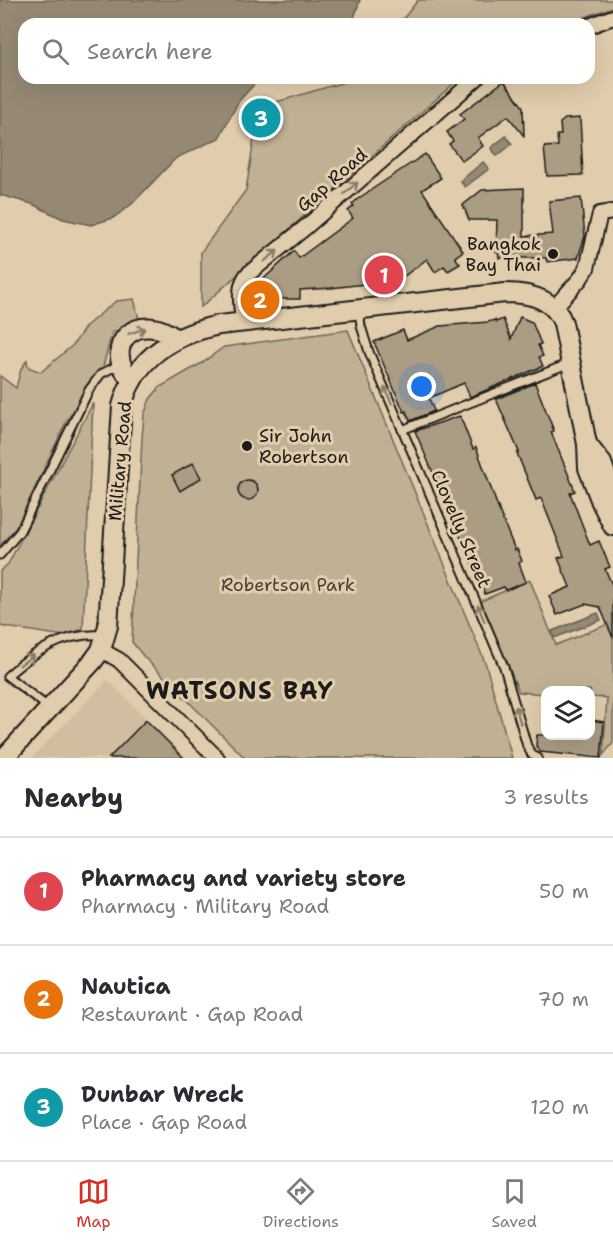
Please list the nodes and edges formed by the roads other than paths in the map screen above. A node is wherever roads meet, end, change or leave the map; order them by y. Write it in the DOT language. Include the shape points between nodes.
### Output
graph roads {
  1 [pos="613,17"];
  2 [pos="595,24"];
  3 [pos="470,84"];
  4 [pos="607,213"];
  5 [pos="554,308"];
  6 [pos="359,309"];
  7 [pos="243,322"];
  8 [pos="176,339"];
  9 [pos="570,363"];
  10 [pos="120,364"];
  11 [pos="132,381"];
  12 [pos="402,430"];
  13 [pos="587,444"];
  14 [pos="613,495"];
  15 [pos="613,526"];
  16 [pos="0,555"];
  17 [pos="104,643"];
  18 [pos="50,708"];
  19 [pos="4,758"];
  20 [pos="217,758"];
  21 [pos="538,758"];
  1 -- 2 [label="street"];
  7 -- 3 [label="street, Gap Road, one-way" via="241,289 247,275"];
  4 -- 5 [label="street" via="580,279"];
  5 -- 6 [label="street, Military Road" via="531,295 511,293"];
  5 -- 9 [label="street" via="563,323"];
  6 -- 7 [label="street, Military Road"];
  12 -- 6 [label="lane, Clovelly Street, one-way" via="367,344"];
  7 -- 8 [label="street, Military Road" via="200,329"];
  10 -- 8 [label="street, one-way" via="120,346 134,329 157,328"];
  8 -- 11 [label="street, Military Road" via="149,358"];
  9 -- 12 [label="lane"];
  9 -- 13 [label="street"];
  10 -- 11 [label="street"];
  10 -- 16 [label="lane" via="101,374 89,390 20,531"];
  11 -- 17 [label="street, Military Road" via="120,418"];
  21 -- 12 [label="lane, Clovelly Street, one-way" via="527,746 504,667"];
  13 -- 14 [label="street" via="602,463"];
  13 -- 15 [label="street" via="588,468"];
  17 -- 18 [label="street" via="93,661"];
  18 -- 17 [label="lane, one-way" via="7,676 47,645 79,635"];
  17 -- 20 [label="street"];
  18 -- 19 [label="street"];
}
